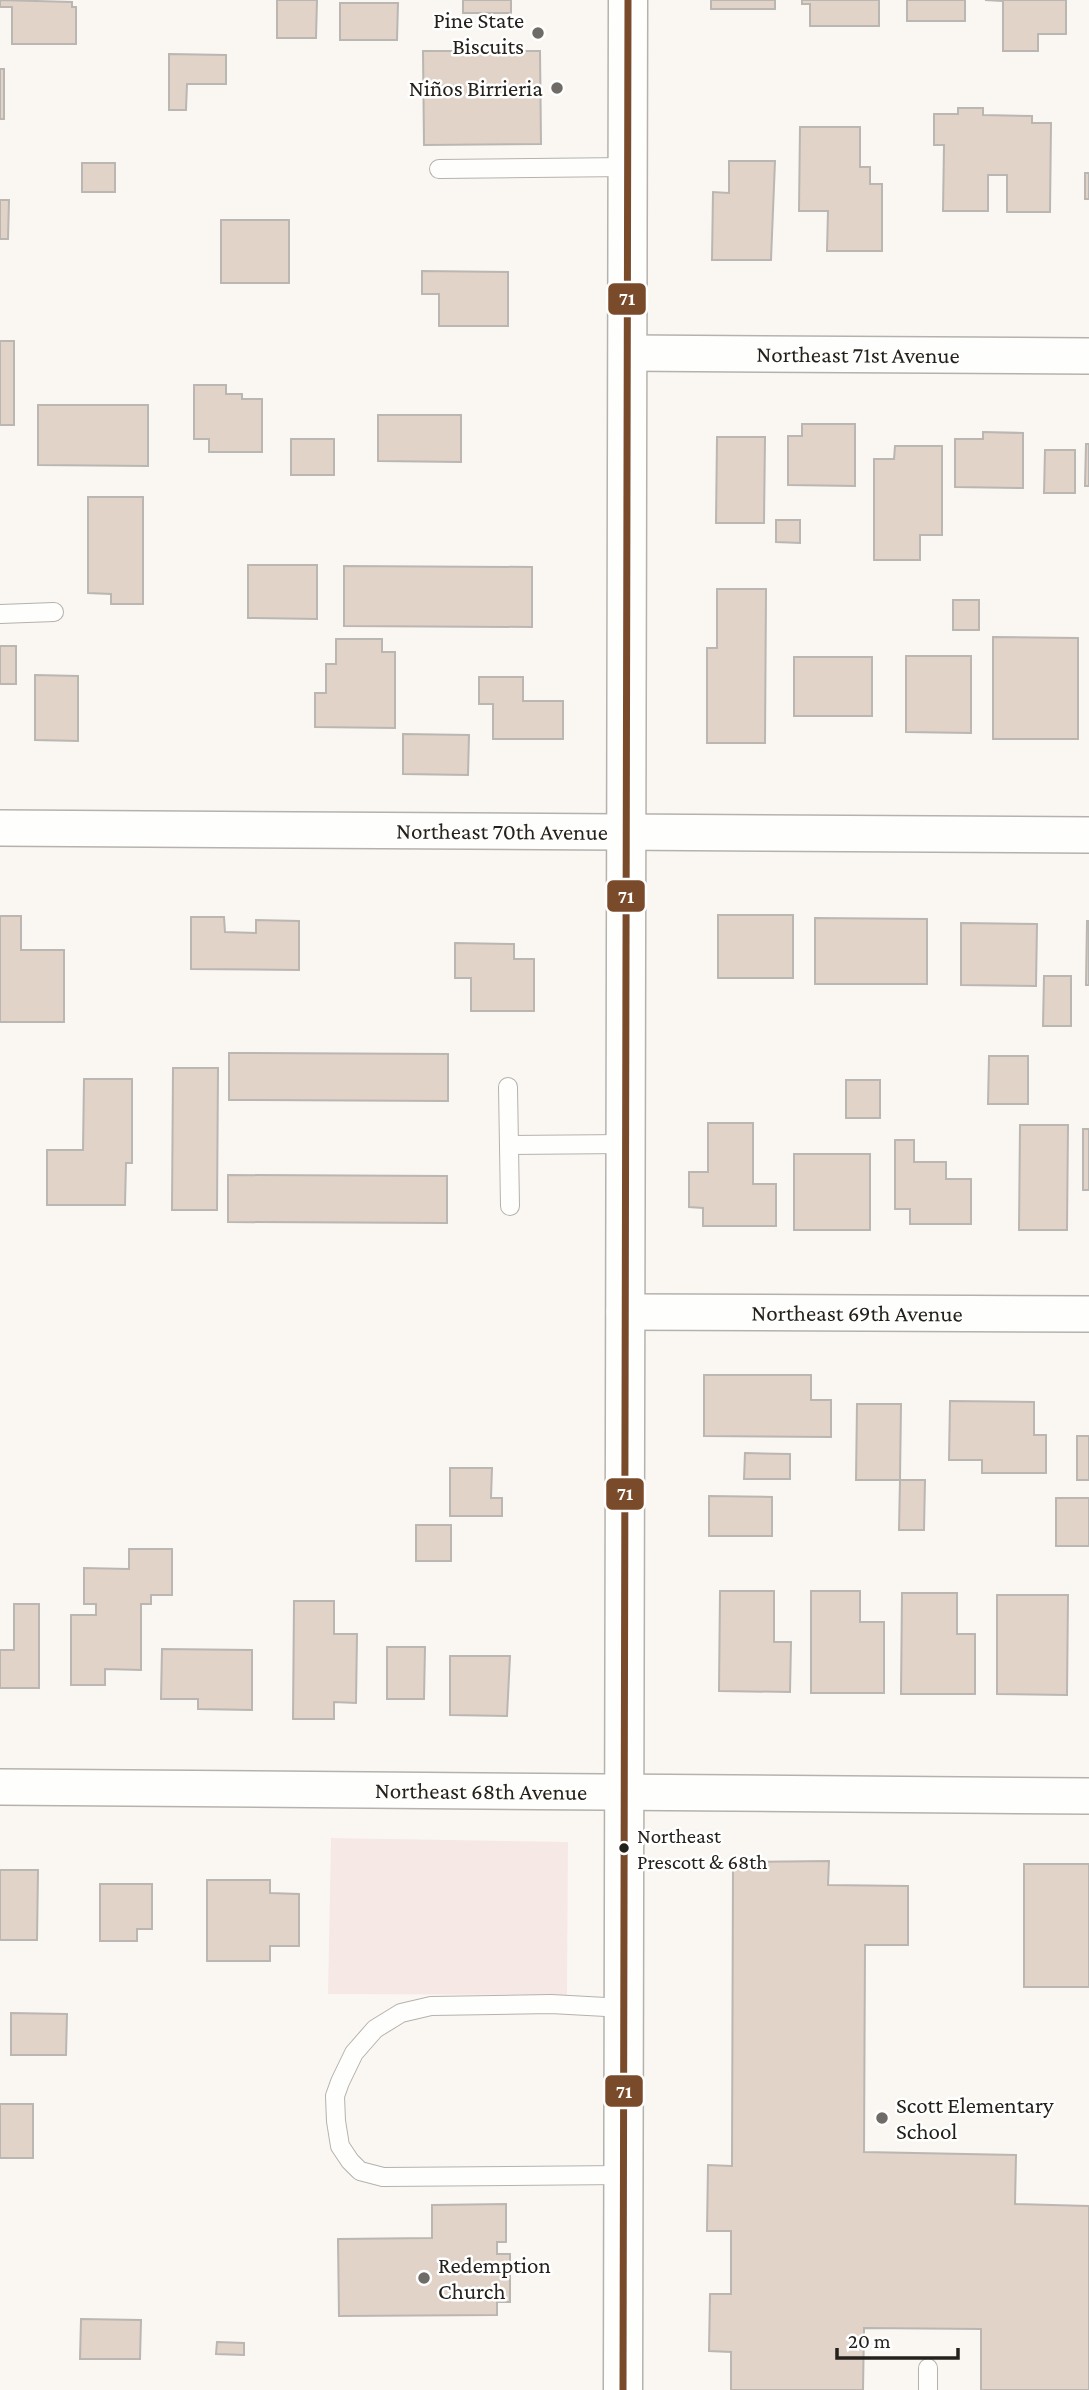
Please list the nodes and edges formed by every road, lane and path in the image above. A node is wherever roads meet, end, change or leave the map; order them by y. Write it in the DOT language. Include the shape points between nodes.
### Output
graph roads {
  1 [pos="628,0"];
  2 [pos="627,167"];
  3 [pos="439,169"];
  4 [pos="627,353"];
  5 [pos="1089,356"];
  6 [pos="54,612"];
  7 [pos="0,614"];
  8 [pos="0,828"];
  9 [pos="626,832"];
  10 [pos="1089,835"];
  11 [pos="508,1087"];
  12 [pos="625,1144"];
  13 [pos="509,1145"];
  14 [pos="510,1206"];
  15 [pos="624,1312"];
  16 [pos="1089,1314"];
  17 [pos="0,1787"];
  18 [pos="624,1792"];
  19 [pos="1089,1796"];
  20 [pos="624,2008"];
  21 [pos="623,2175"];
  22 [pos="928,2368"];
  23 [pos="623,2390"];
  24 [pos="928,2390"];
  1 -- 2 [label="street"];
  2 -- 3 [label="lane"];
  2 -- 4 [label="street"];
  4 -- 5 [label="street, Northeast 71st Avenue"];
  4 -- 9 [label="street"];
  6 -- 7 [label="lane"];
  8 -- 9 [label="street, Northeast 70th Avenue"];
  9 -- 10 [label="street, Northeast 70th Avenue"];
  9 -- 12 [label="street"];
  11 -- 13 [label="lane"];
  12 -- 13 [label="lane"];
  12 -- 15 [label="street"];
  13 -- 14 [label="lane"];
  15 -- 16 [label="street, Northeast 69th Avenue"];
  15 -- 18 [label="street"];
  17 -- 18 [label="street, Northeast 68th Avenue"];
  18 -- 19 [label="street, Northeast 68th Avenue"];
  18 -- 20 [label="street"];
  20 -- 21 [label="street"];
  20 -- 21 [label="lane" via="431,2006 401,2014 375,2029 354,2053 335,2096 340,2146 360,2171 383,2177"];
  21 -- 23 [label="street"];
  22 -- 24 [label="lane"];
}
